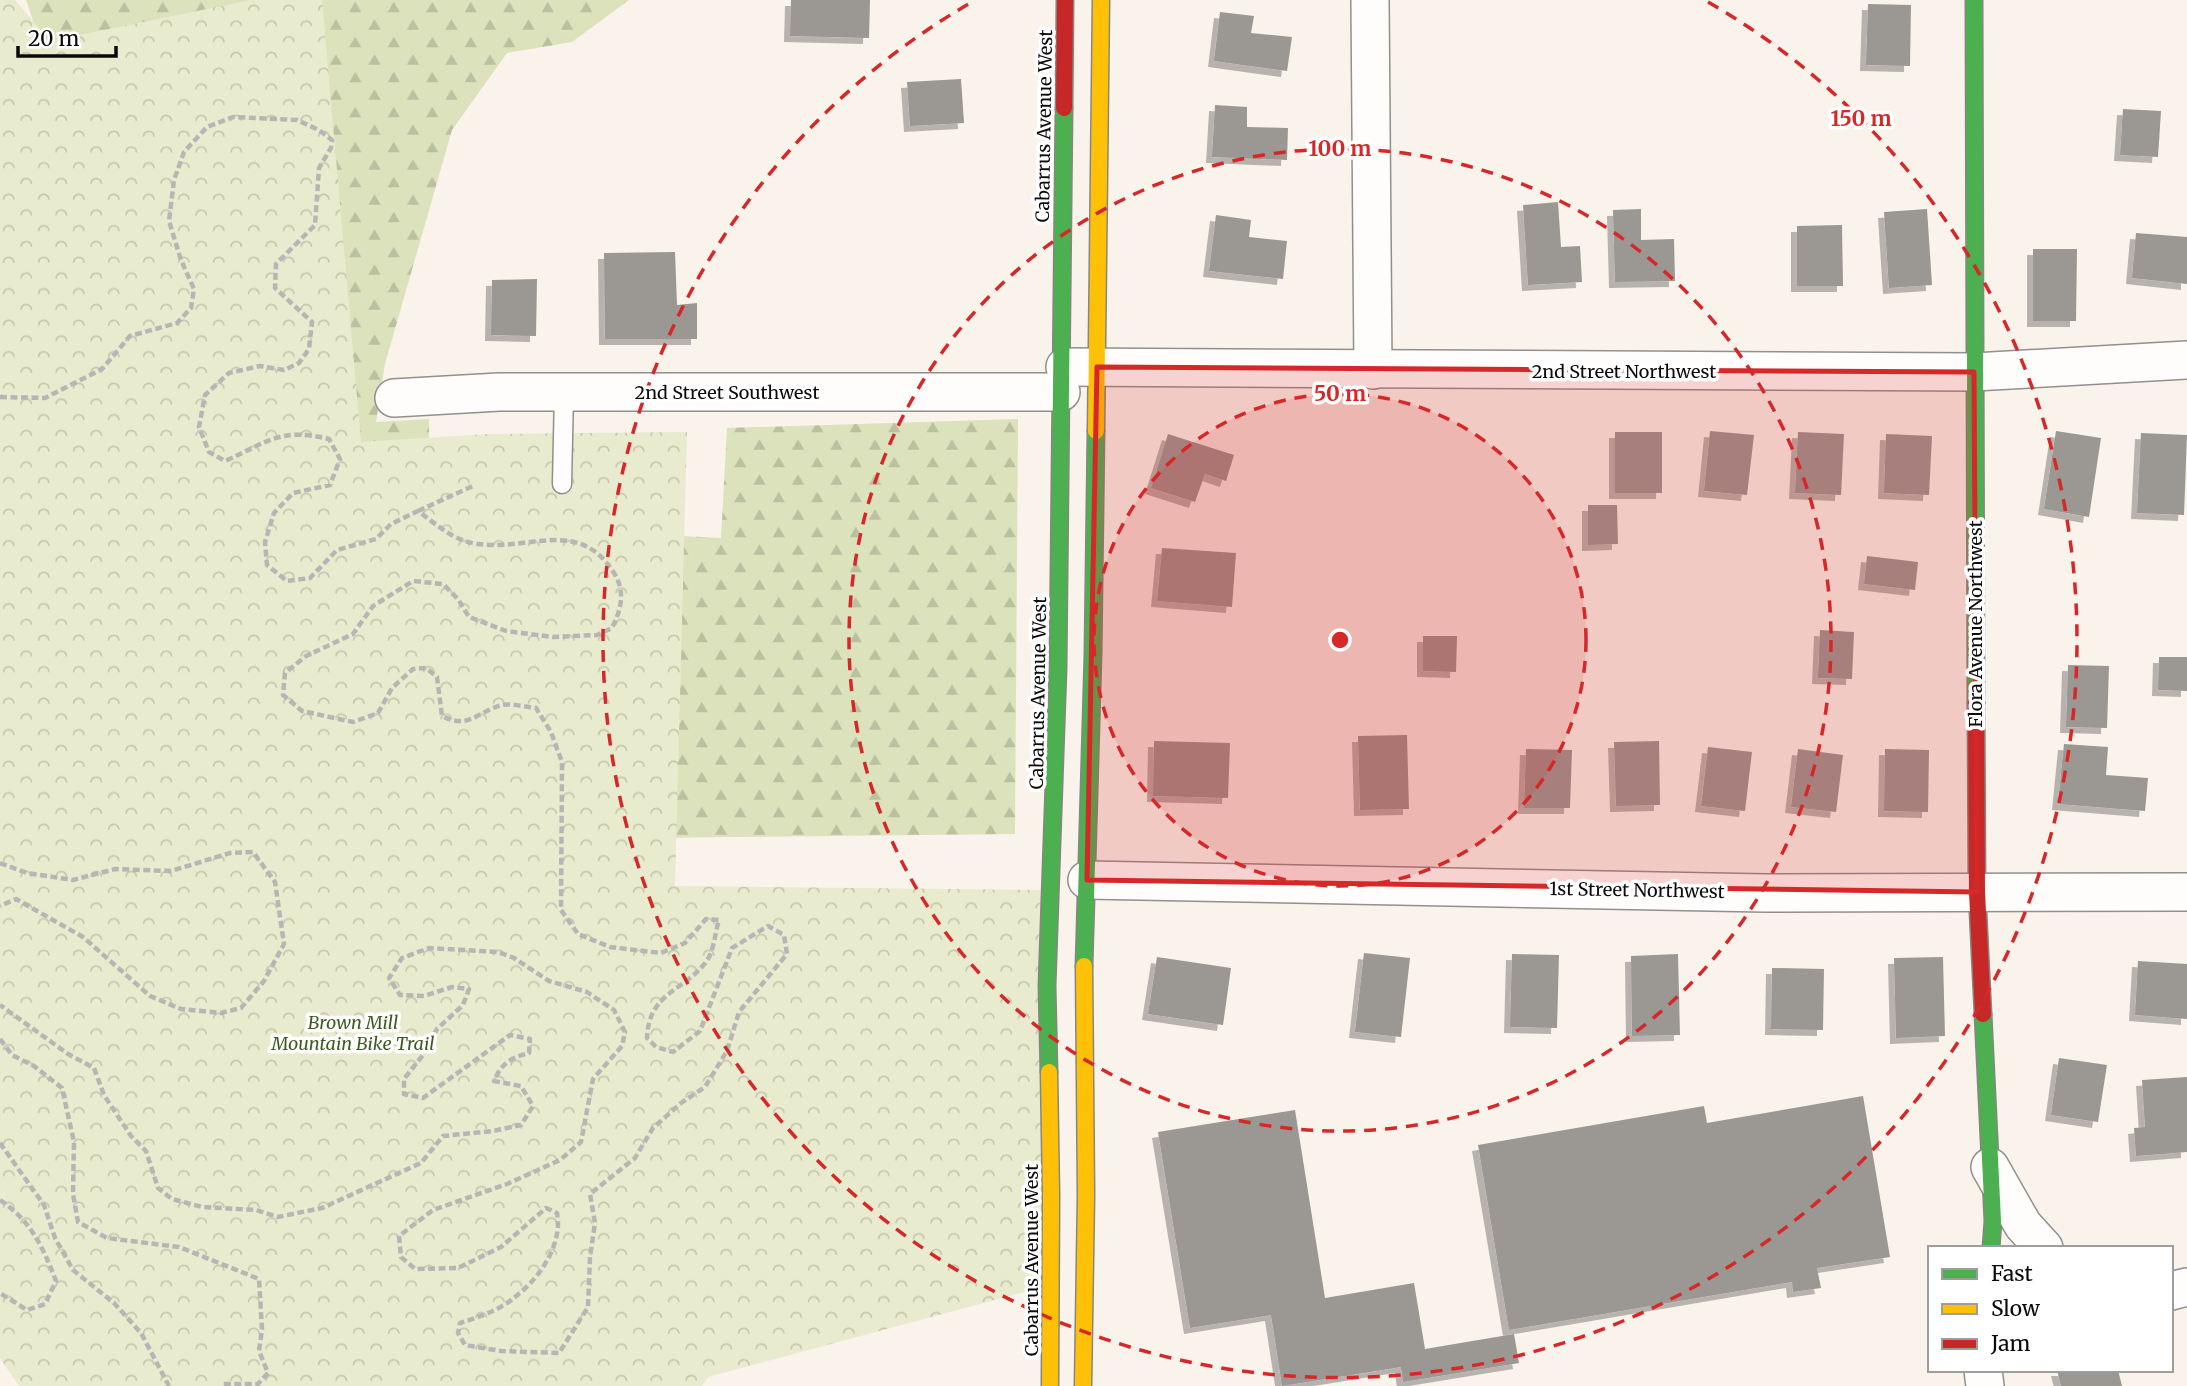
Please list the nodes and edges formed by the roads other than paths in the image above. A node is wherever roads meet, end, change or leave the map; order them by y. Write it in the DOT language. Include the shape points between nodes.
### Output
graph roads {
  1 [pos="1065,0"];
  2 [pos="1370,0"];
  3 [pos="1974,0"];
  4 [pos="1099,5"];
  5 [pos="2187,360"];
  6 [pos="1097,367"];
  7 [pos="1373,370"];
  8 [pos="1974,372"];
  9 [pos="1061,379"];
  10 [pos="564,392"];
  11 [pos="394,398"];
  12 [pos="562,484"];
  13 [pos="1087,880"];
  14 [pos="1977,892"];
  15 [pos="2187,892"];
  16 [pos="1990,1167"];
  17 [pos="2033,1236"];
  18 [pos="1991,1246"];
  19 [pos="1992,1246"];
  20 [pos="1050,1386"];
  21 [pos="1083,1386"];
  1 -- 9 [label="main road, Cabarrus Avenue West"];
  2 -- 7 [label="street"];
  3 -- 8 [label="main road, Flora Avenue Northwest"];
  4 -- 6 [label="main road"];
  5 -- 8 [label="street, 2nd Street Northwest"];
  6 -- 7 [label="street, 2nd Street Northwest"];
  6 -- 9 [label="street, 2nd Street Northwest"];
  6 -- 13 [label="main road"];
  7 -- 8 [label="street, 2nd Street Northwest"];
  8 -- 14 [label="main road, Flora Avenue Northwest"];
  9 -- 10 [label="street, 2nd Street Southwest"];
  9 -- 20 [label="main road, Cabarrus Avenue West" via="1058,668 1047,986"];
  10 -- 11 [label="street, 2nd Street Southwest"];
  10 -- 12 [label="lane"];
  13 -- 14 [label="street, 1st Street Northwest"];
  13 -- 21 [label="main road"];
  14 -- 15 [label="street, 1st Street Northwest"];
  14 -- 16 [label="main road, Flora Avenue Northwest"];
  16 -- 17 [label="street"];
  16 -- 18 [label="main road, Flora Avenue Northwest"];
  17 -- 19 [label="street" via="2010,1226"];
}
